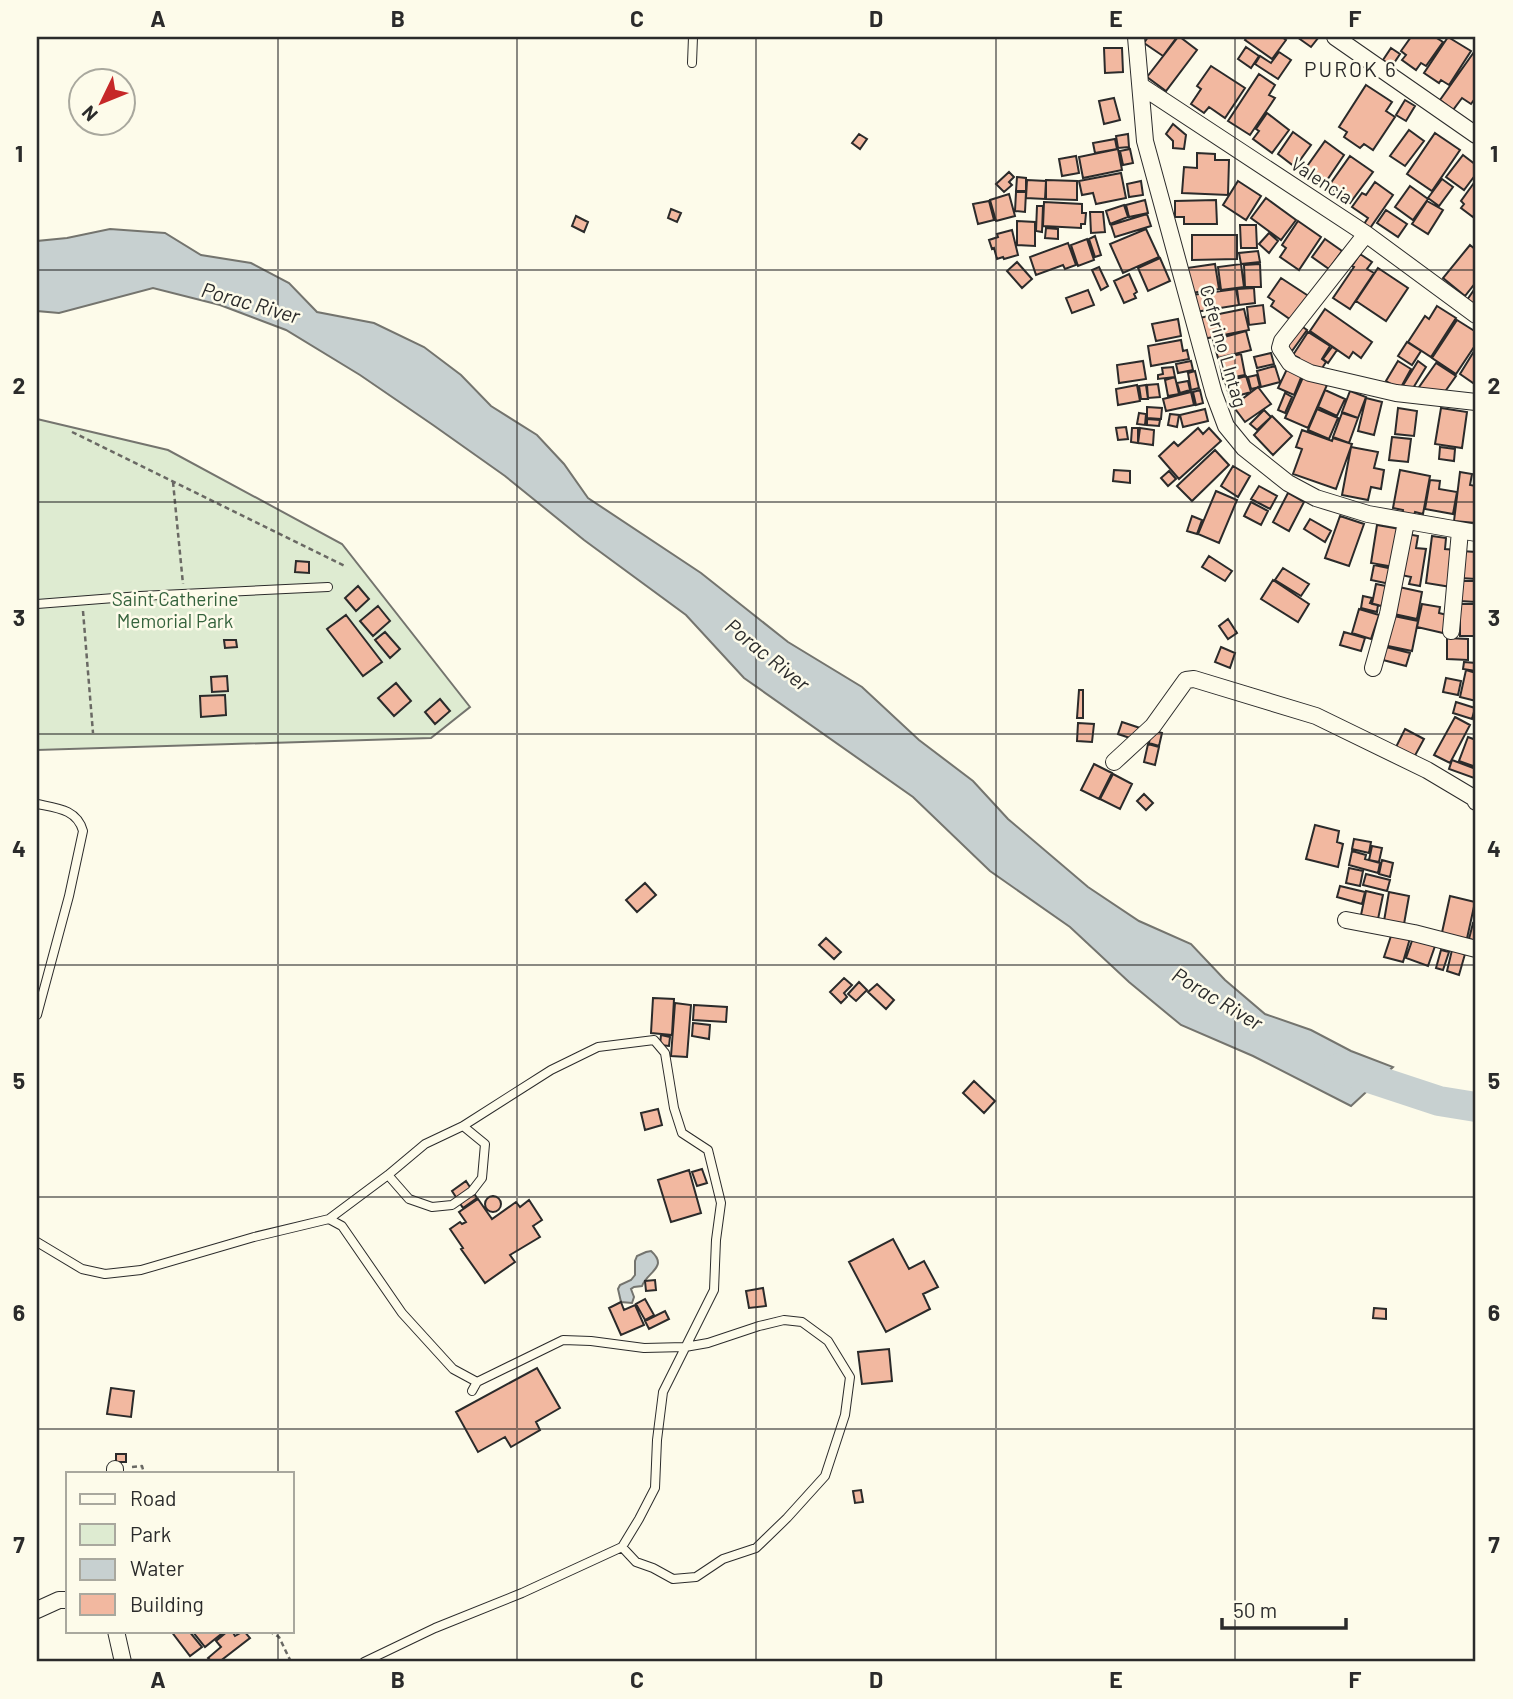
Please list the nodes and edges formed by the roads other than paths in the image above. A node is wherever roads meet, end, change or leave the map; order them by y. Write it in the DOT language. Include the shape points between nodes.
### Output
graph roads {
  1 [pos="693,37"];
  2 [pos="1136,37"];
  3 [pos="1335,37"];
  4 [pos="692,63"];
  5 [pos="1141,86"];
  6 [pos="1476,135"];
  7 [pos="1366,234"];
  8 [pos="1476,315"];
  9 [pos="1476,402"];
  10 [pos="1406,522"];
  11 [pos="1468,532"];
  12 [pos="328,587"];
  13 [pos="37,604"];
  14 [pos="1451,631"];
  15 [pos="1373,668"];
  16 [pos="1114,762"];
  17 [pos="1476,802"];
  18 [pos="37,804"];
  19 [pos="1346,920"];
  20 [pos="1476,949"];
  21 [pos="37,1015"];
  22 [pos="463,1126"];
  23 [pos="388,1175"];
  24 [pos="329,1219"];
  25 [pos="37,1242"];
  26 [pos="685,1347"];
  27 [pos="477,1381"];
  28 [pos="472,1391"];
  29 [pos="622,1547"];
  30 [pos="66,1600"];
  31 [pos="37,1610"];
  32 [pos="116,1632"];
  33 [pos="123,1662"];
  34 [pos="364,1662"];
  1 -- 4 [label="lane"];
  2 -- 5 [label="street, Ceferino LIntag"];
  3 -- 6 [label="street"];
  5 -- 7 [label="street, Valencia"];
  5 -- 10 [label="street, Ceferino LIntag" via="1145,142 1226,426 1244,449 1316,498"];
  7 -- 8 [label="street, Valencia"];
  7 -- 9 [label="street" via="1282,341 1284,357 1310,373 1396,393"];
  10 -- 11 [label="street, Ceferino LIntag"];
  10 -- 15 [label="street"];
  11 -- 14 [label="street"];
  12 -- 13 [label="lane"];
  16 -- 17 [label="street" via="1153,726 1186,680 1194,679 1315,716 1427,769"];
  18 -- 21 [label="lane" via="68,812 80,821 83,831"];
  19 -- 20 [label="street"];
  22 -- 23 [label="lane" via="425,1144"];
  22 -- 23 [label="lane" via="485,1144 482,1178 452,1205 432,1207 409,1199"];
  22 -- 26 [label="lane" via="551,1070 598,1047 654,1041 665,1054 682,1133 708,1150 721,1203 714,1290"];
  23 -- 24 [label="lane"];
  24 -- 25 [label="lane" via="141,1270 105,1274 82,1269"];
  24 -- 27 [label="lane" via="342,1226 402,1313 434,1349 453,1369"];
  26 -- 27 [label="lane" via="563,1340"];
  26 -- 29 [label="lane" via="663,1392 654,1488"];
  26 -- 29 [label="lane" via="784,1320 802,1322 828,1341 849,1377 845,1415 825,1476 756,1548 723,1559 696,1577 673,1579 636,1562"];
  27 -- 28 [label="lane"];
  29 -- 34 [label="lane"];
  30 -- 31 [label="street"];
  32 -- 33 [label="street"];
}
